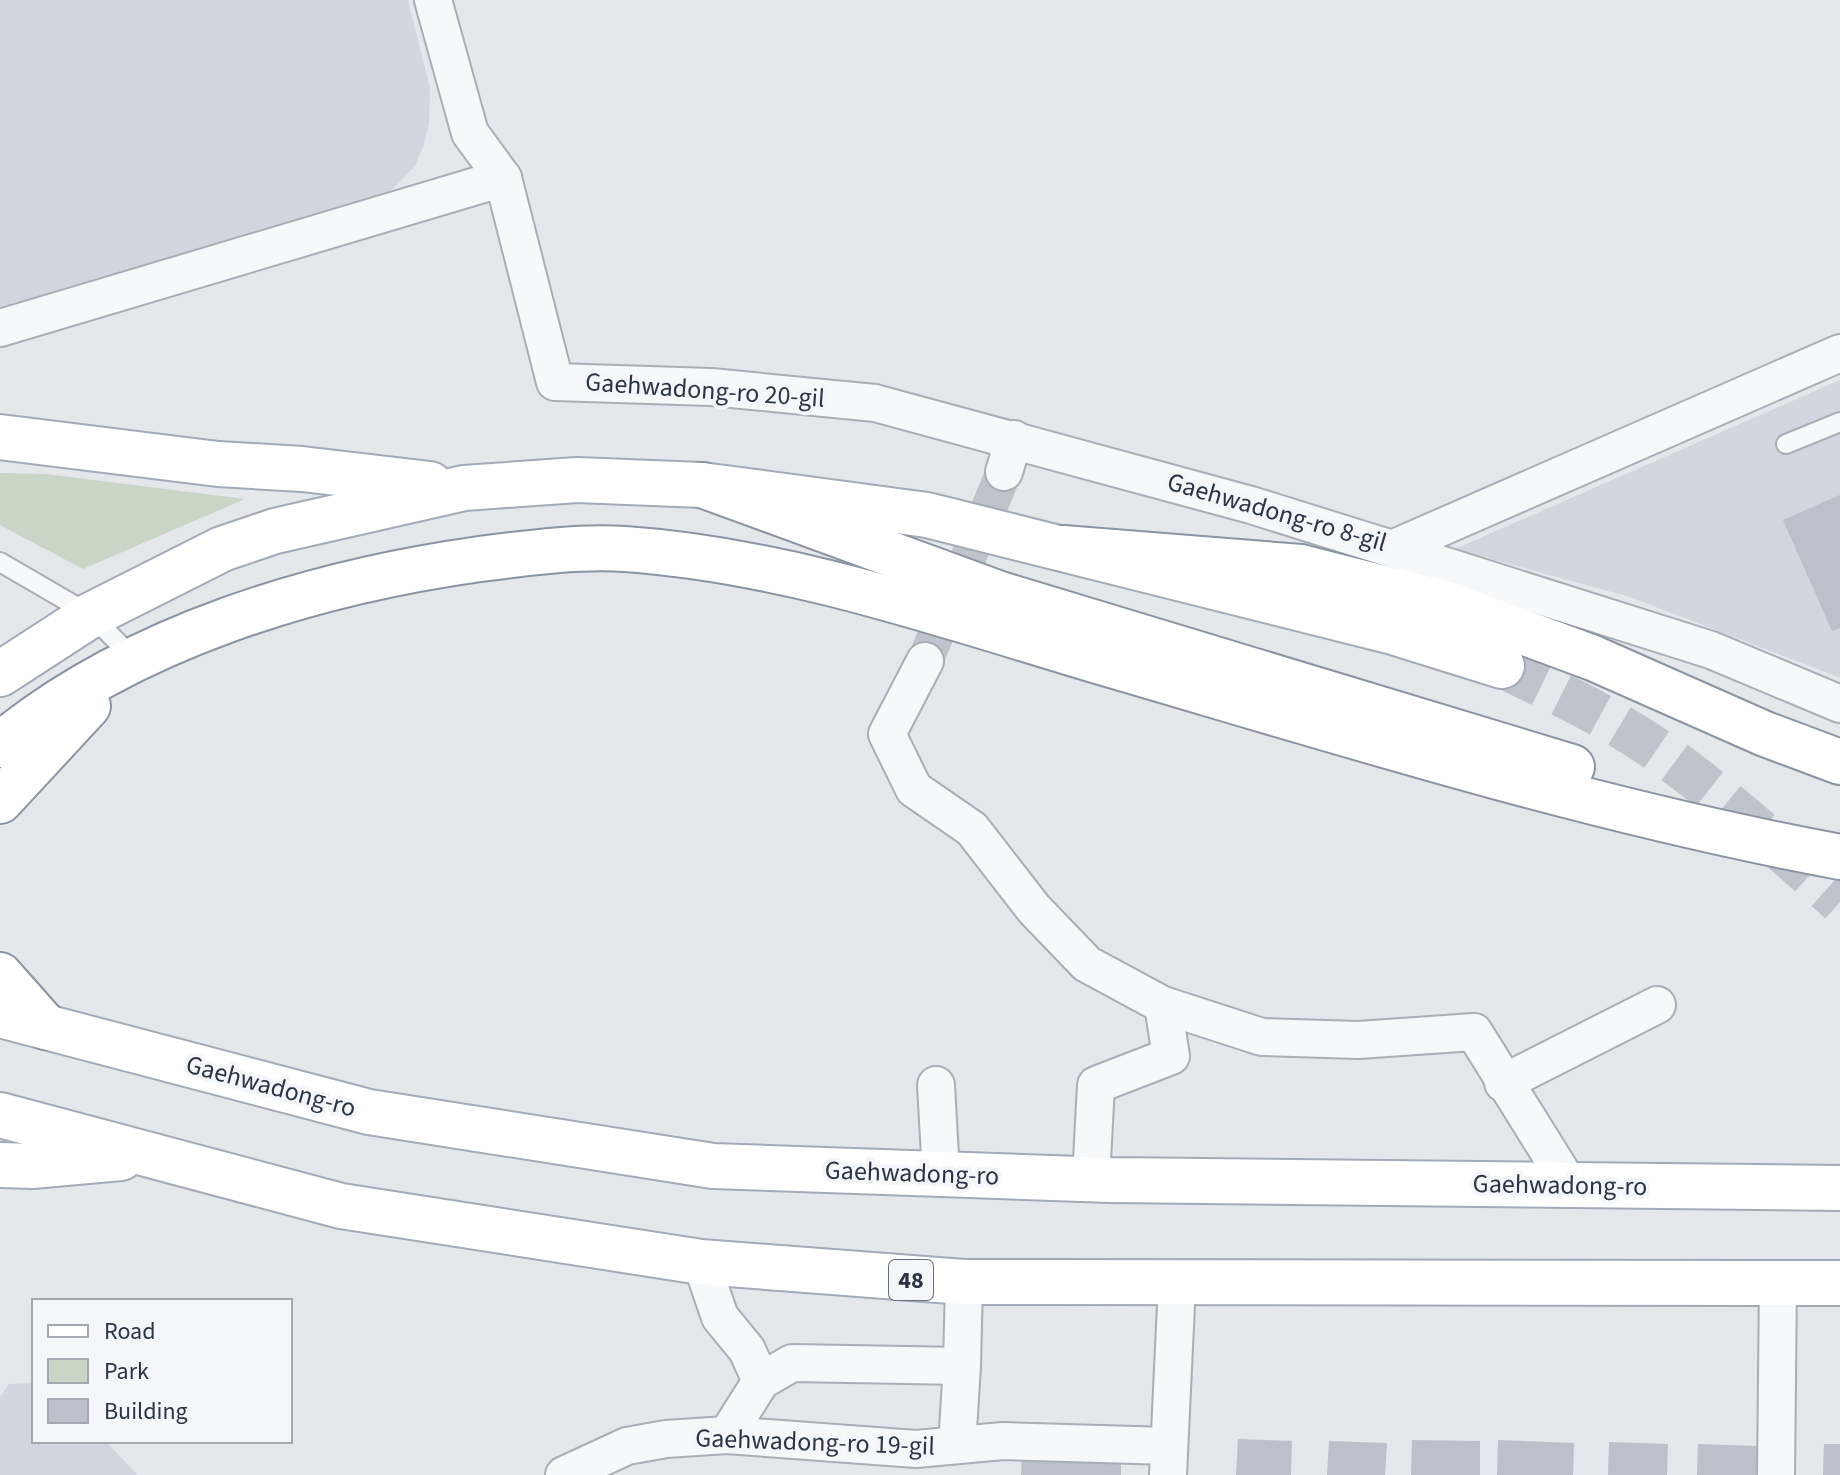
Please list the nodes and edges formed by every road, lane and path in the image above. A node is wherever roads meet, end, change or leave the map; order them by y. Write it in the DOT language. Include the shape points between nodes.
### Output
graph roads {
  1 [pos="433,0"];
  2 [pos="503,178"];
  3 [pos="0,328"];
  4 [pos="1840,353"];
  5 [pos="875,403"];
  6 [pos="1840,422"];
  7 [pos="0,437"];
  8 [pos="1786,444"];
  9 [pos="702,485"];
  10 [pos="464,488"];
  11 [pos="1063,548"];
  12 [pos="1392,549"];
  13 [pos="0,562"];
  14 [pos="91,615"];
  15 [pos="134,659"];
  16 [pos="925,661"];
  17 [pos="1502,666"];
  18 [pos="0,674"];
  19 [pos="1840,704"];
  20 [pos="0,745"];
  21 [pos="1840,762"];
  22 [pos="0,801"];
  23 [pos="1840,826"];
  24 [pos="1840,857"];
  25 [pos="0,975"];
  26 [pos="1163,1005"];
  27 [pos="1657,1005"];
  28 [pos="0,1015"];
  29 [pos="46,1027"];
  30 [pos="1503,1083"];
  31 [pos="936,1085"];
  32 [pos="0,1115"];
  33 [pos="152,1156"];
  34 [pos="0,1165"];
  35 [pos="941,1174"];
  36 [pos="1091,1179"];
  37 [pos="1570,1186"];
  38 [pos="1840,1188"];
  39 [pos="701,1262"];
  40 [pos="964,1282"];
  41 [pos="1177,1283"];
  42 [pos="1778,1283"];
  43 [pos="1840,1283"];
  44 [pos="962,1366"];
  45 [pos="761,1381"];
  46 [pos="727,1435"];
  47 [pos="957,1445"];
  48 [pos="1168,1460"];
  49 [pos="564,1475"];
  50 [pos="1776,1475"];
  1 -- 2 [label="street, Gaehwadong-ro 20-gil" via="470,133"];
  2 -- 3 [label="street"];
  2 -- 5 [label="street, Gaehwadong-ro 20-gil" via="555,382 711,387"];
  4 -- 12 [label="street, Gaehwadong-ro 8-gil"];
  5 -- 12 [label="street, Gaehwadong-ro 8-gil" via="1009,455 1251,505"];
  6 -- 8 [label="lane"];
  7 -- 10 [label="main road"];
  9 -- 10 [label="main road" via="577,480"];
  9 -- 11 [label="main road" via="927,515"];
  9 -- 23 [label="main road" via="1000,594 1538,758 1767,816"];
  10 -- 14 [label="main road" via="275,531 222,549"];
  11 -- 17 [label="main road" via="1393,632"];
  11 -- 21 [label="main road" via="1301,567 1450,605 1593,658"];
  12 -- 19 [label="street" via="1711,650"];
  13 -- 14 [label="lane"];
  14 -- 15 [label="lane"];
  14 -- 18 [label="main road"];
  15 -- 20 [label="main road" via="80,688"];
  15 -- 22 [label="main road"];
  15 -- 24 [label="main road" via="299,595 397,571 524,553 619,548 705,557 857,590 1498,779 1747,840"];
  16 -- 26 [label="street" via="887,734 914,789 972,829 1034,909 1087,964"];
  25 -- 29 [label="main road"];
  26 -- 30 [label="street" via="1262,1037 1358,1040 1474,1032"];
  26 -- 36 [label="street" via="1171,1056 1096,1085"];
  27 -- 30 [label="street"];
  28 -- 29 [label="main road, Gaehwadong-ro"];
  29 -- 35 [label="main road, Gaehwadong-ro" via="369,1112 713,1166"];
  30 -- 37 [label="street"];
  31 -- 35 [label="street"];
  32 -- 33 [label="main road, 48"];
  33 -- 34 [label="main road"];
  33 -- 39 [label="main road, 48" via="341,1206"];
  35 -- 36 [label="main road, Gaehwadong-ro"];
  36 -- 37 [label="main road, Gaehwadong-ro"];
  37 -- 38 [label="main road, Gaehwadong-ro"];
  39 -- 40 [label="main road, 48"];
  39 -- 45 [label="street" via="720,1317 747,1350"];
  40 -- 41 [label="main road, 48"];
  40 -- 44 [label="street"];
  41 -- 42 [label="main road, 48"];
  41 -- 48 [label="street, Gaehwadong-ro 19-gil"];
  42 -- 43 [label="main road, 48"];
  42 -- 50 [label="street"];
  44 -- 45 [label="street" via="792,1363"];
  44 -- 47 [label="street"];
  45 -- 46 [label="street"];
  46 -- 47 [label="street, Gaehwadong-ro 19-gil" via="916,1449"];
  46 -- 49 [label="street, Gaehwadong-ro 19-gil" via="627,1446"];
  47 -- 48 [label="street, Gaehwadong-ro 19-gil" via="1003,1441"];
}
